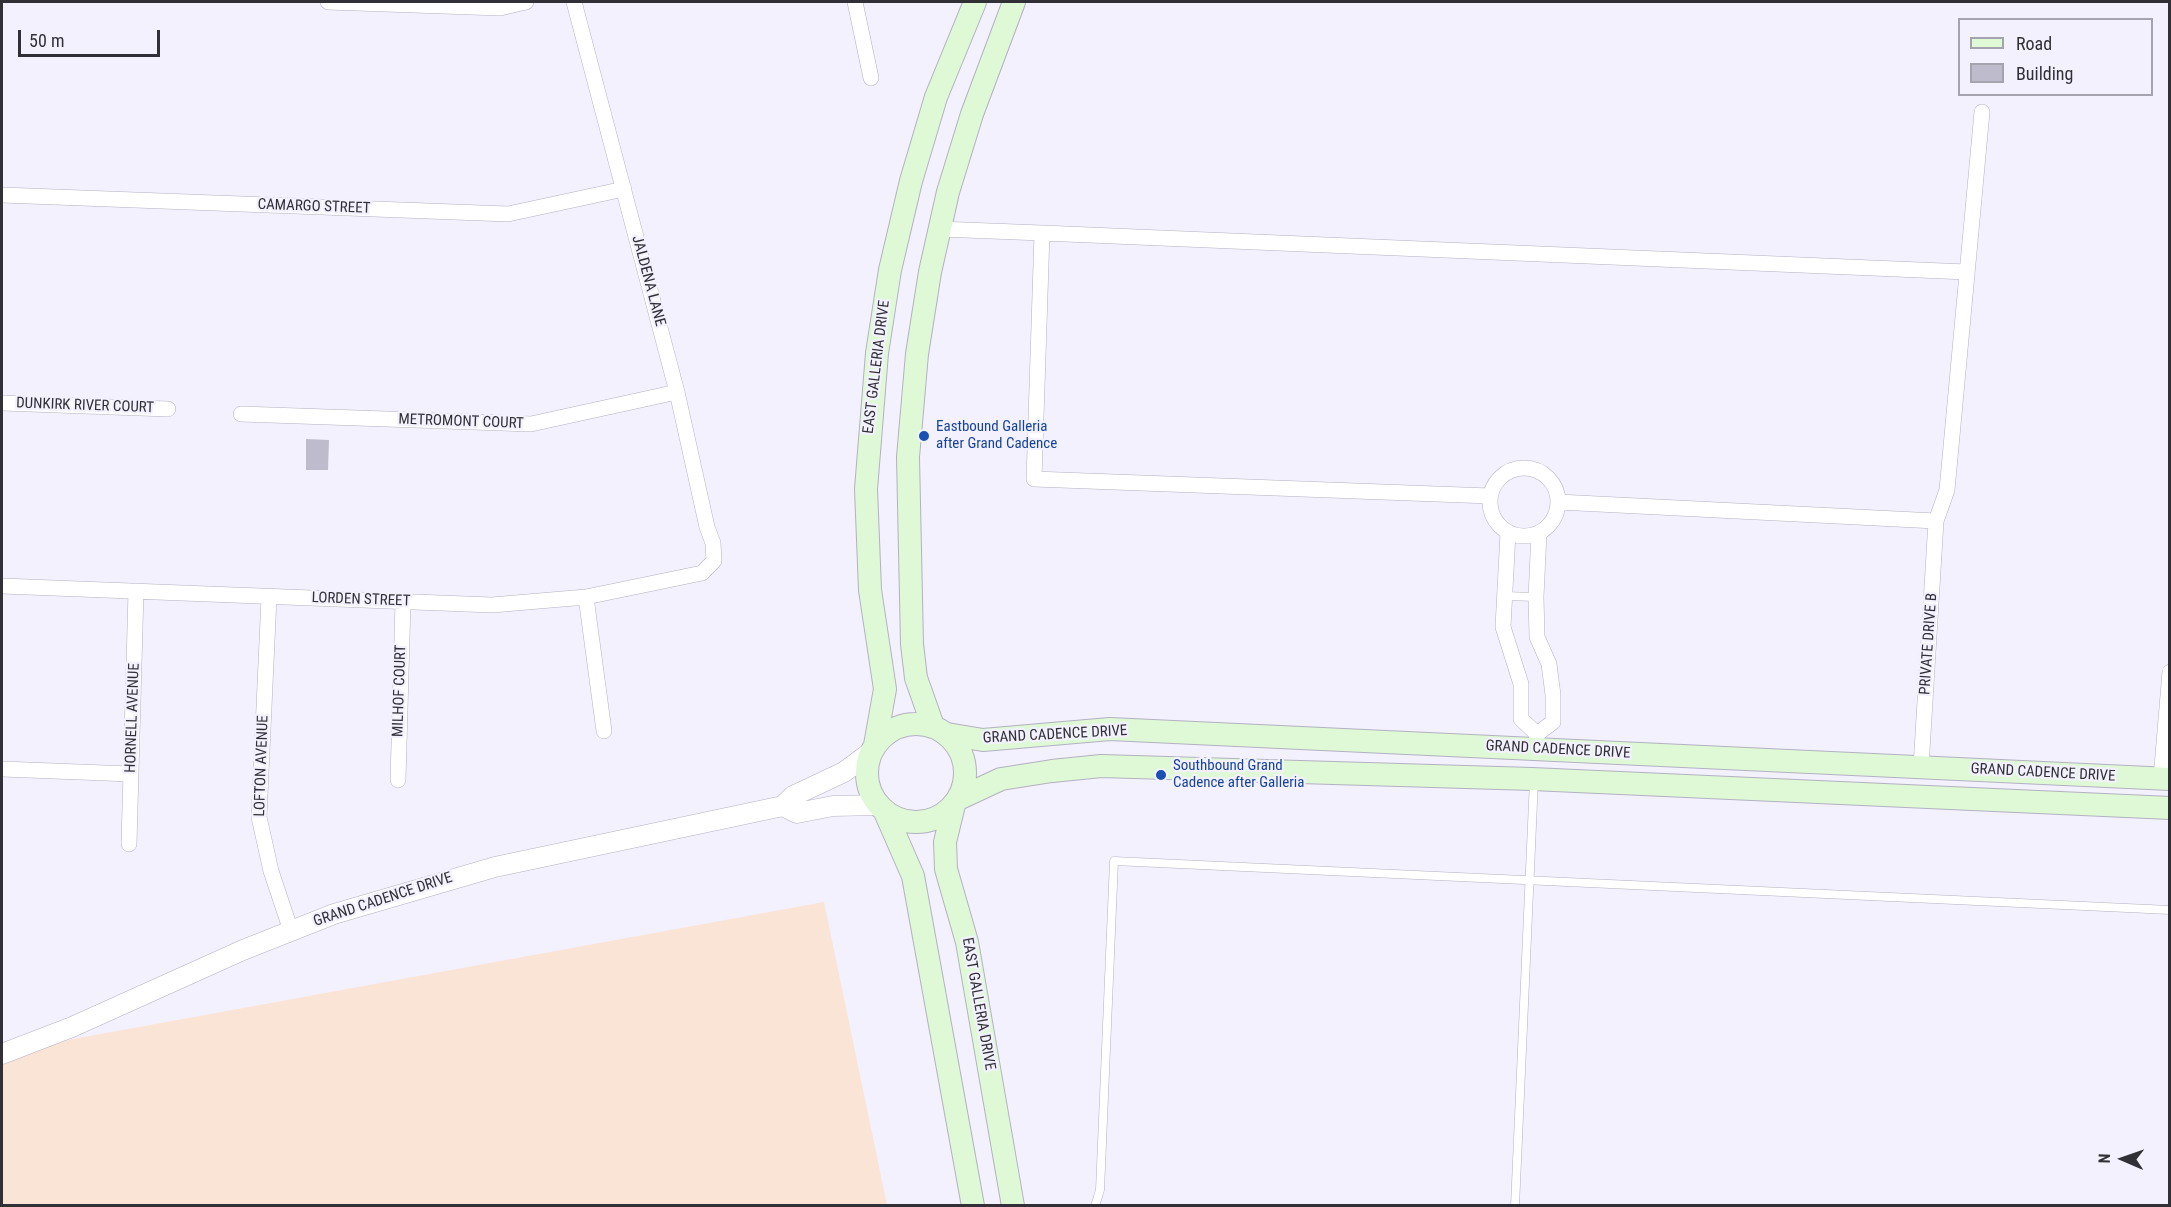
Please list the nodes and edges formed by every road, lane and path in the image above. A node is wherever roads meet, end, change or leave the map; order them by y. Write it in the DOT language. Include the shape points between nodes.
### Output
graph roads {
  1 [pos="328,2"];
  2 [pos="526,2"];
  3 [pos="574,2"];
  4 [pos="855,2"];
  5 [pos="975,2"];
  6 [pos="1014,2"];
  7 [pos="871,78"];
  8 [pos="1982,112"];
  9 [pos="624,189"];
  10 [pos="2,195"];
  11 [pos="939,229"];
  12 [pos="1042,233"];
  13 [pos="1967,272"];
  14 [pos="677,392"];
  15 [pos="2,403"];
  16 [pos="168,409"];
  17 [pos="241,414"];
  18 [pos="1490,496"];
  19 [pos="1558,502"];
  20 [pos="1936,520"];
  21 [pos="1508,533"];
  22 [pos="1539,533"];
  23 [pos="714,561"];
  24 [pos="2,586"];
  25 [pos="136,591"];
  26 [pos="1504,596"];
  27 [pos="269,597"];
  28 [pos="586,597"];
  29 [pos="1536,597"];
  30 [pos="403,602"];
  31 [pos="2169,672"];
  32 [pos="940,730"];
  33 [pos="604,731"];
  34 [pos="1536,742"];
  35 [pos="873,749"];
  36 [pos="1921,767"];
  37 [pos="2,769"];
  38 [pos="131,774"];
  39 [pos="1534,779"];
  40 [pos="2165,779"];
  41 [pos="398,780"];
  42 [pos="956,802"];
  43 [pos="783,806"];
  44 [pos="882,808"];
  45 [pos="2169,808"];
  46 [pos="129,844"];
  47 [pos="1530,880"];
  48 [pos="2169,910"];
  49 [pos="291,931"];
  50 [pos="2,1054"];
  51 [pos="973,1206"];
  52 [pos="1013,1206"];
  53 [pos="1095,1206"];
  54 [pos="1515,1206"];
  1 -- 2 [label="street" via="500,8"];
  3 -- 9 [label="street, JALDENA LANE"];
  4 -- 7 [label="street"];
  5 -- 35 [label="main road, EAST GALLERIA DRIVE" via="936,97 910,181 877,353 866,489 870,590 885,689"];
  6 -- 11 [label="main road" via="972,114"];
  8 -- 13 [label="street, PRIVATE DRIVE B"];
  9 -- 10 [label="street, CAMARGO STREET" via="508,214"];
  9 -- 14 [label="street, JALDENA LANE"];
  11 -- 12 [label="street"];
  11 -- 32 [label="main road" via="916,354 908,498 914,664"];
  12 -- 13 [label="street"];
  12 -- 18 [label="street" via="1034,479"];
  13 -- 20 [label="street, PRIVATE DRIVE B" via="1947,490"];
  14 -- 17 [label="street, METROMONT COURT" via="531,424"];
  14 -- 23 [label="street, JALDENA LANE"];
  15 -- 16 [label="street, DUNKIRK RIVER COURT"];
  18 -- 19 [label="street" via="1502,475 1524,467 1546,474 1554,484"];
  18 -- 21 [label="street" via="1493,518"];
  19 -- 20 [label="street"];
  19 -- 22 [label="street" via="1555,519"];
  20 -- 36 [label="street, PRIVATE DRIVE B"];
  21 -- 22 [label="street"];
  21 -- 26 [label="street"];
  22 -- 29 [label="street"];
  23 -- 28 [label="street, LORDEN STREET" via="702,573"];
  24 -- 25 [label="street, LORDEN STREET"];
  25 -- 27 [label="street, LORDEN STREET"];
  25 -- 38 [label="street, HORNELL AVENUE"];
  26 -- 29 [label="lane"];
  26 -- 34 [label="street" via="1503,627 1521,684 1521,719"];
  27 -- 30 [label="street, LORDEN STREET"];
  27 -- 49 [label="street, LOFTON AVENUE" via="259,817 271,871"];
  28 -- 30 [label="street, LORDEN STREET" via="492,605"];
  28 -- 33 [label="street"];
  29 -- 34 [label="street" via="1537,637 1549,664 1554,695 1552,722"];
  30 -- 41 [label="street, MILHOF COURT"];
  31 -- 40 [label="street"];
  32 -- 34 [label="main road, GRAND CADENCE DRIVE" via="982,740 1110,729"];
  32 -- 35 [label="main road" via="917,723 901,726 886,733"];
  32 -- 42 [label="main road" via="963,757 966,771"];
  34 -- 36 [label="main road, GRAND CADENCE DRIVE"];
  34 -- 39 [label="main road"];
  35 -- 43 [label="street, GRAND CADENCE DRIVE" via="844,772 793,796"];
  35 -- 44 [label="main road" via="867,780"];
  36 -- 40 [label="main road, GRAND CADENCE DRIVE"];
  37 -- 38 [label="street"];
  38 -- 46 [label="street, HORNELL AVENUE"];
  39 -- 42 [label="main road, GRAND CADENCE DRIVE" via="1101,766 1001,779"];
  39 -- 45 [label="main road, GRAND CADENCE DRIVE"];
  39 -- 47 [label="lane"];
  42 -- 44 [label="main road" via="928,821 898,819"];
  42 -- 52 [label="main road, EAST GALLERIA DRIVE" via="945,842 946,869 967,942"];
  43 -- 44 [label="street, GRAND CADENCE DRIVE" via="797,813 833,806"];
  43 -- 49 [label="street, GRAND CADENCE DRIVE" via="495,867 385,897"];
  44 -- 51 [label="main road" via="913,876"];
  47 -- 48 [label="lane"];
  47 -- 53 [label="lane" via="1114,861 1100,1190"];
  47 -- 54 [label="lane"];
  49 -- 50 [label="street, GRAND CADENCE DRIVE"];
}
